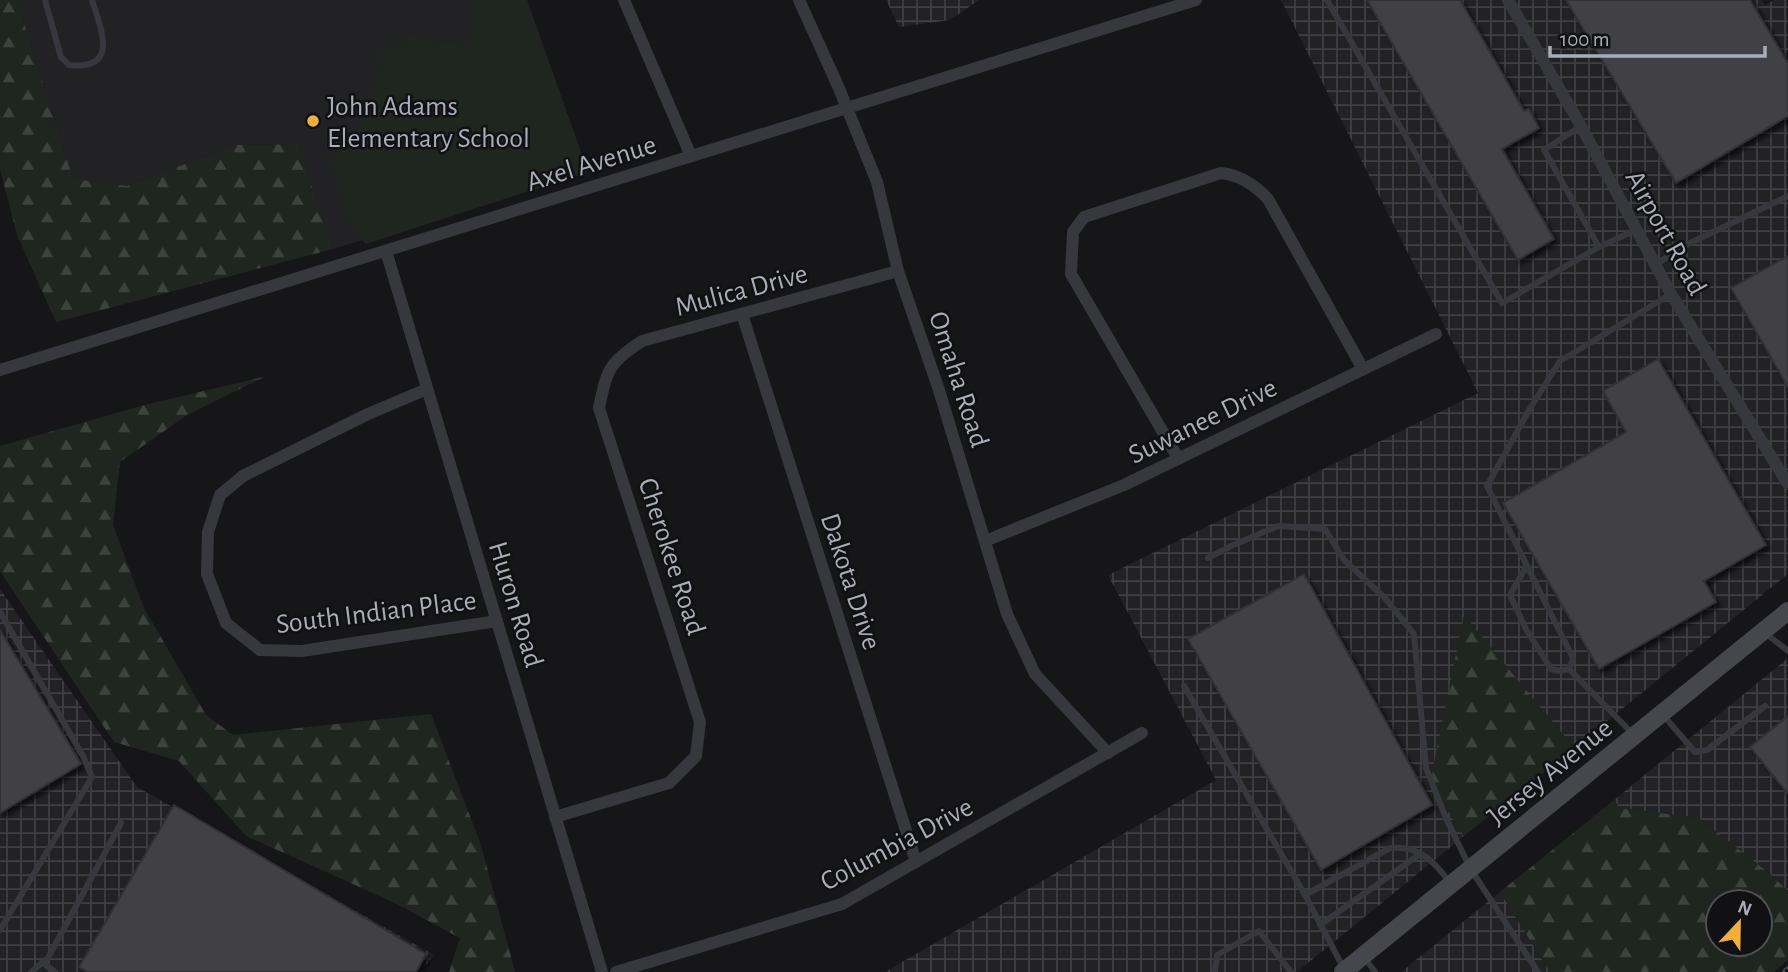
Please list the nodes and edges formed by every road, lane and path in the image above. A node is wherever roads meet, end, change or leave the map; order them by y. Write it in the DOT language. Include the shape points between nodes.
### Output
graph roads {
  1 [pos="45,0"];
  2 [pos="92,0"];
  3 [pos="624,0"];
  4 [pos="799,0"];
  5 [pos="1196,0"];
  6 [pos="1326,0"];
  7 [pos="1508,0"];
  8 [pos="847,108"];
  9 [pos="1581,126"];
  10 [pos="691,156"];
  11 [pos="1788,196"];
  12 [pos="1636,230"];
  13 [pos="1599,247"];
  14 [pos="386,251"];
  15 [pos="1655,265"];
  16 [pos="898,271"];
  17 [pos="1671,294"];
  18 [pos="743,314"];
  19 [pos="1436,334"];
  20 [pos="1363,369"];
  21 [pos="0,370"];
  22 [pos="607,372"];
  23 [pos="427,389"];
  24 [pos="1178,458"];
  25 [pos="1788,484"];
  26 [pos="985,541"];
  27 [pos="1208,558"];
  28 [pos="1526,567"];
  29 [pos="1788,611"];
  30 [pos="0,612"];
  31 [pos="497,621"];
  32 [pos="1763,631"];
  33 [pos="1788,651"];
  34 [pos="1569,669"];
  35 [pos="1184,686"];
  36 [pos="1765,706"];
  37 [pos="1661,713"];
  38 [pos="1142,733"];
  39 [pos="1635,735"];
  40 [pos="1108,753"];
  41 [pos="555,817"];
  42 [pos="121,823"];
  43 [pos="1420,854"];
  44 [pos="916,862"];
  45 [pos="1470,868"];
  46 [pos="1451,884"];
  47 [pos="1305,895"];
  48 [pos="1320,925"];
  49 [pos="0,930"];
  50 [pos="1363,955"];
  51 [pos="42,962"];
  52 [pos="1344,971"];
  53 [pos="31,972"];
  54 [pos="55,972"];
  55 [pos="601,972"];
  56 [pos="616,972"];
  57 [pos="1215,972"];
  58 [pos="1290,972"];
  59 [pos="1375,972"];
  60 [pos="1538,972"];
  1 -- 2 [label="lane" via="61,57 79,67 97,60 105,42"];
  3 -- 10 [label="street"];
  4 -- 8 [label="street, Omaha Road"];
  5 -- 8 [label="street, Axel Avenue"];
  6 -- 13 [label="lane" via="1502,303"];
  7 -- 9 [label="street, Airport Road"];
  8 -- 10 [label="street, Axel Avenue"];
  8 -- 16 [label="street, Omaha Road" via="877,182"];
  9 -- 12 [label="street, Airport Road"];
  9 -- 13 [label="lane" via="1544,149"];
  10 -- 14 [label="street, Axel Avenue"];
  11 -- 15 [label="lane" via="1684,246"];
  12 -- 13 [label="lane"];
  12 -- 15 [label="street, Airport Road"];
  14 -- 21 [label="street, Axel Avenue"];
  14 -- 23 [label="street, Huron Road"];
  15 -- 17 [label="street, Airport Road"];
  16 -- 18 [label="street, Mulica Drive"];
  16 -- 26 [label="street, Omaha Road"];
  17 -- 25 [label="street, Airport Road"];
  17 -- 28 [label="lane" via="1560,361 1487,486"];
  18 -- 22 [label="street, Mulica Drive" via="642,341 620,355"];
  18 -- 44 [label="street, Dakota Drive"];
  19 -- 20 [label="street, Suwanee Drive"];
  20 -- 24 [label="street, Suwanee Drive"];
  20 -- 24 [label="street" via="1268,199 1244,179 1221,173 1084,218 1073,232 1071,274"];
  22 -- 41 [label="street, Cherokee Road" via="599,408 700,722 696,756 669,783"];
  23 -- 31 [label="street, Huron Road"];
  23 -- 31 [label="street, South Indian Place" via="243,476 220,495 208,532 207,574 226,624 260,650 302,651"];
  24 -- 26 [label="street, Suwanee Drive"];
  26 -- 40 [label="street, Omaha Road" via="1007,614 1035,674"];
  27 -- 45 [label="lane" via="1278,526 1325,529 1343,560 1385,598 1414,634 1426,768"];
  28 -- 34 [label="lane" via="1573,658"];
  28 -- 34 [label="lane" via="1510,595 1551,669"];
  29 -- 32 [label="main road, Jersey Avenue"];
  30 -- 49 [label="lane" via="92,777"];
  31 -- 41 [label="street, Huron Road"];
  32 -- 33 [label="lane"];
  32 -- 37 [label="main road, Jersey Avenue"];
  34 -- 39 [label="lane"];
  35 -- 47 [label="lane"];
  36 -- 37 [label="lane" via="1707,750 1695,752"];
  37 -- 39 [label="main road, Jersey Avenue"];
  38 -- 40 [label="street, Columbia Drive"];
  39 -- 45 [label="main road, Jersey Avenue"];
  40 -- 44 [label="street, Columbia Drive"];
  41 -- 55 [label="street, Huron Road"];
  42 -- 51 [label="lane"];
  43 -- 46 [label="lane" via="1436,863"];
  43 -- 47 [label="lane" via="1390,848"];
  43 -- 48 [label="lane"];
  44 -- 56 [label="street, Columbia Drive" via="842,904"];
  45 -- 46 [label="main road, Jersey Avenue"];
  45 -- 60 [label="lane"];
  46 -- 50 [label="main road, Jersey Avenue"];
  47 -- 48 [label="lane"];
  48 -- 52 [label="lane"];
  50 -- 52 [label="main road, Jersey Avenue"];
  50 -- 59 [label="lane"];
  51 -- 53 [label="lane"];
  51 -- 54 [label="lane"];
  57 -- 58 [label="lane" via="1217,955 1259,931"];
}
